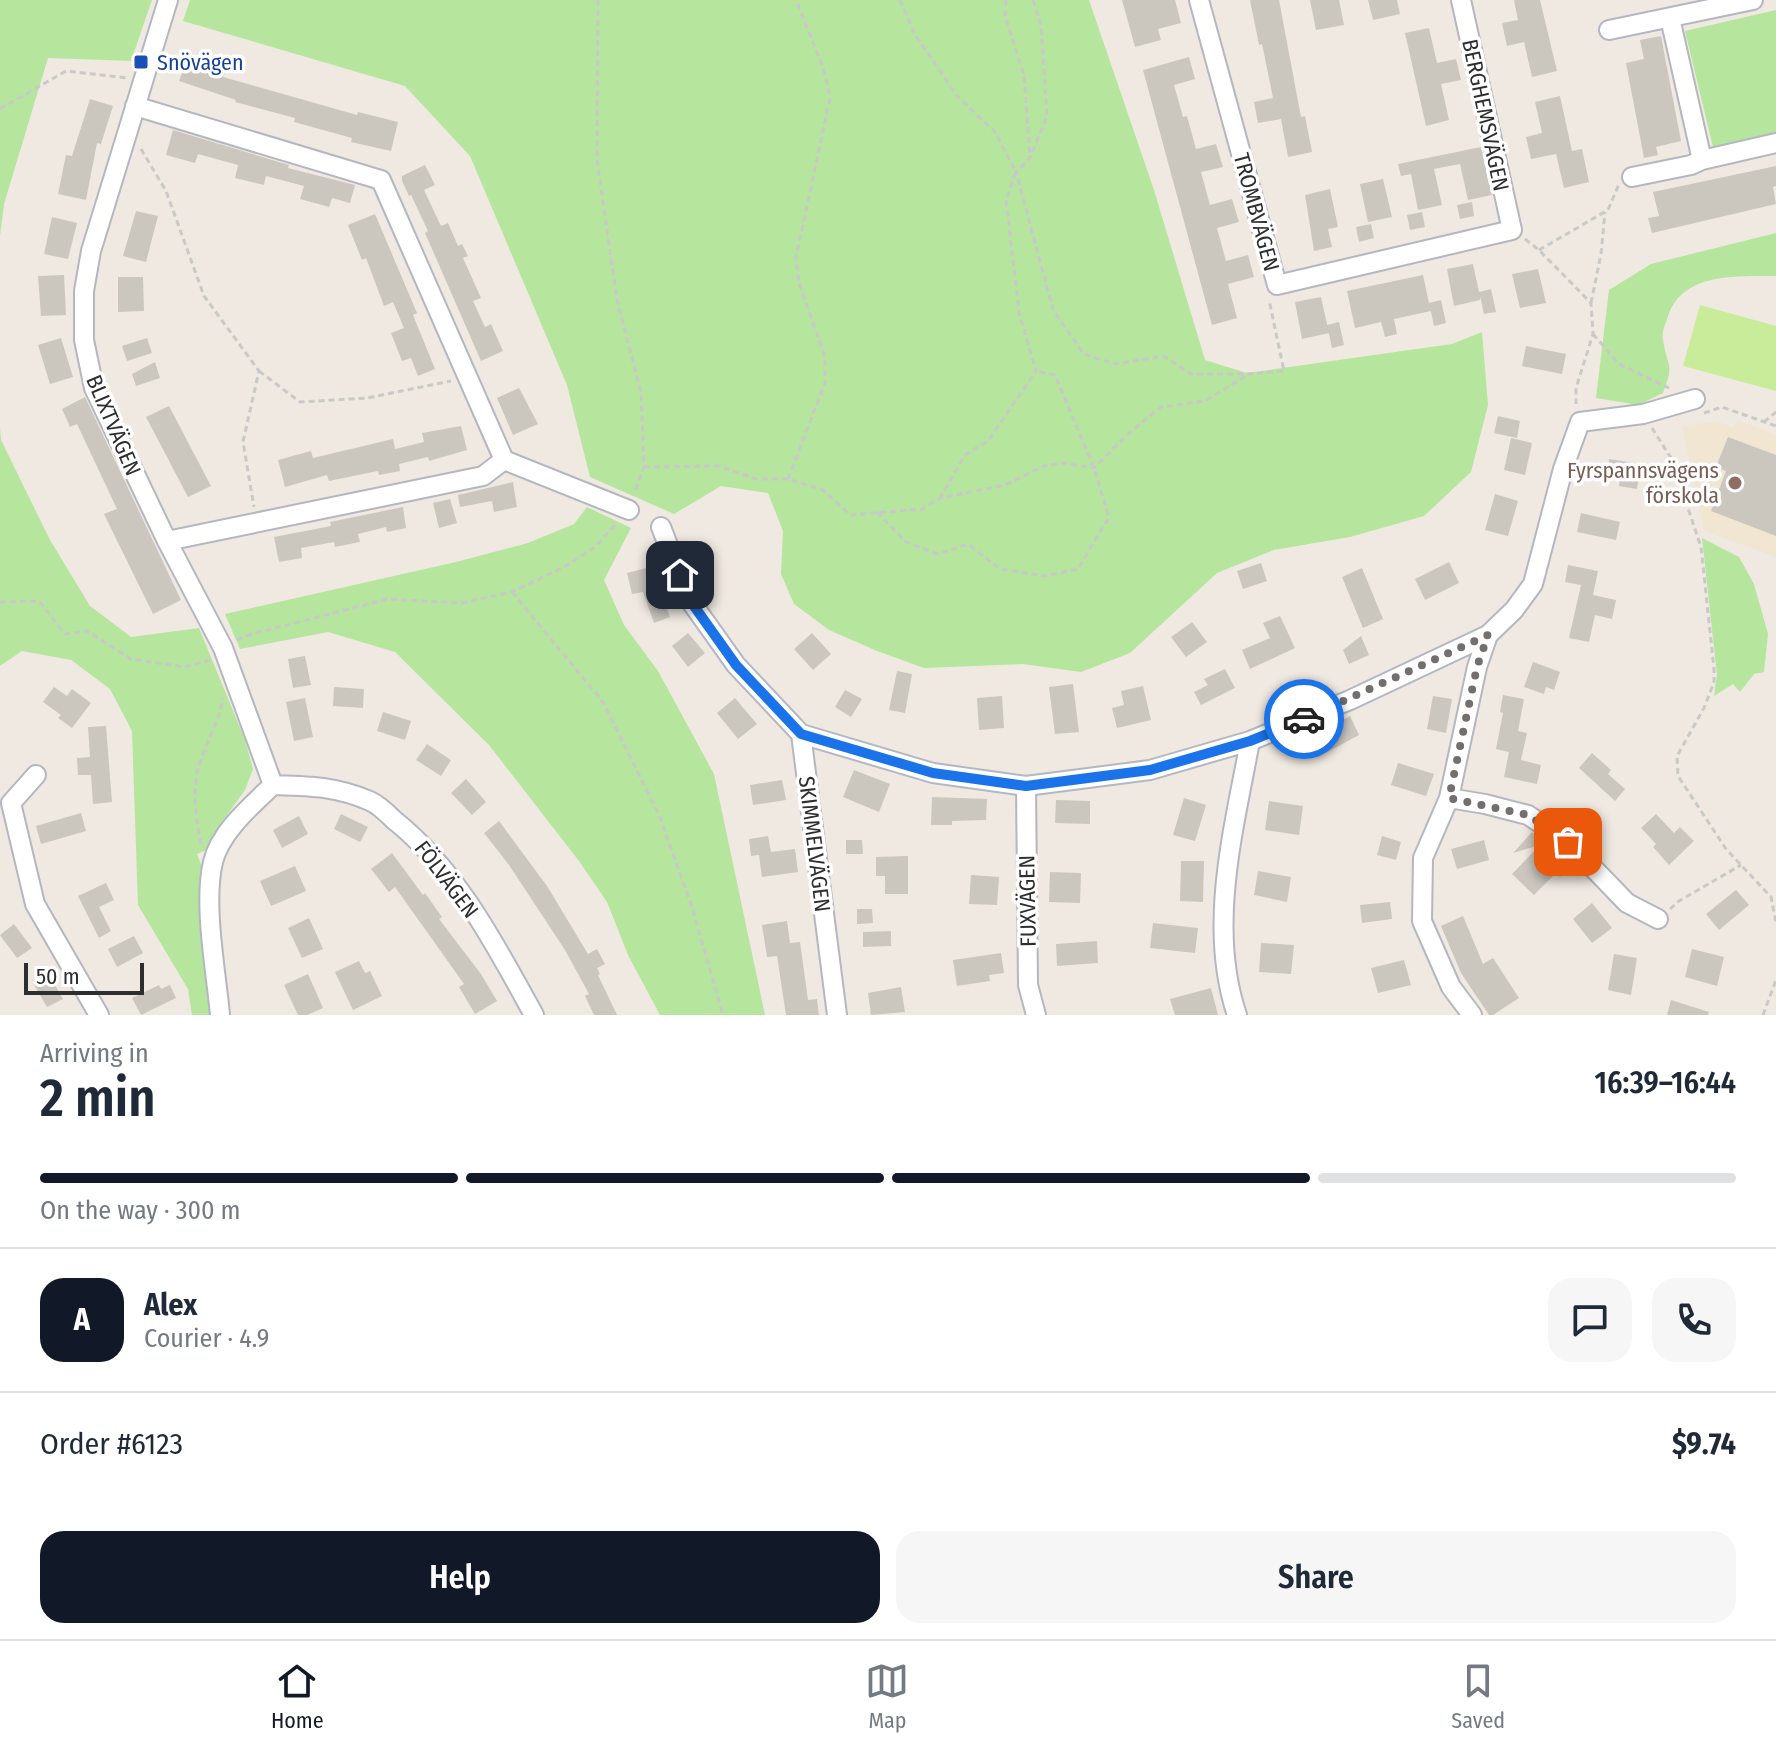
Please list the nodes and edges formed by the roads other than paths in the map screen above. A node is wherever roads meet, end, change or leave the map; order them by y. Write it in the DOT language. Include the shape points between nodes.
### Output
graph roads {
  1 [pos="168,0"];
  2 [pos="1199,0"];
  3 [pos="1461,0"];
  4 [pos="1753,0"];
  5 [pos="1670,18"];
  6 [pos="1609,30"];
  7 [pos="135,106"];
  8 [pos="1776,143"];
  9 [pos="1702,160"];
  10 [pos="1632,177"];
  11 [pos="1512,230"];
  12 [pos="1698,407"];
  13 [pos="504,460"];
  14 [pos="629,510"];
  15 [pos="661,527"];
  16 [pos="167,541"];
  17 [pos="1488,635"];
  18 [pos="801,734"];
  19 [pos="1250,741"];
  20 [pos="36,775"];
  21 [pos="273,785"];
  22 [pos="1026,786"];
  23 [pos="1449,798"];
  24 [pos="1658,919"];
  25 [pos="99,1015"];
  26 [pos="220,1015"];
  27 [pos="534,1015"];
  28 [pos="837,1015"];
  29 [pos="1036,1015"];
  30 [pos="1237,1015"];
  31 [pos="1472,1015"];
  1 -- 7 [label="street, BLIXTVÄGEN"];
  2 -- 11 [label="street, TROMBVÄGEN" via="1277,285"];
  3 -- 11 [label="street, BERGHEMSVÄGEN"];
  4 -- 5 [label="street"];
  5 -- 6 [label="street"];
  5 -- 9 [label="street"];
  7 -- 13 [label="street" via="381,180"];
  7 -- 16 [label="street, BLIXTVÄGEN" via="91,251 84,340 94,388"];
  8 -- 9 [label="street"];
  9 -- 10 [label="street"];
  12 -- 17 [label="street" via="1580,422 1533,584"];
  13 -- 14 [label="street"];
  13 -- 16 [label="street" via="483,476"];
  15 -- 18 [label="street" via="689,599 736,665"];
  16 -- 21 [label="street, BLIXTVÄGEN" via="225,652"];
  17 -- 19 [label="street"];
  17 -- 23 [label="street"];
  18 -- 22 [label="street" via="933,773"];
  18 -- 28 [label="street, SKIMMELVÄGEN"];
  19 -- 22 [label="street" via="1150,770"];
  19 -- 30 [label="street" via="1225,879 1225,957"];
  20 -- 25 [label="street" via="11,803 35,904"];
  21 -- 26 [label="street" via="241,815 213,859 210,897"];
  21 -- 27 [label="street, FÖLVÄGEN" via="326,786 373,802 417,838 498,949"];
  22 -- 29 [label="street, FUXVÄGEN" via="1028,985"];
  23 -- 24 [label="street" via="1528,815 1568,842 1627,903"];
  23 -- 31 [label="street" via="1423,858 1422,921 1451,987"];
}
